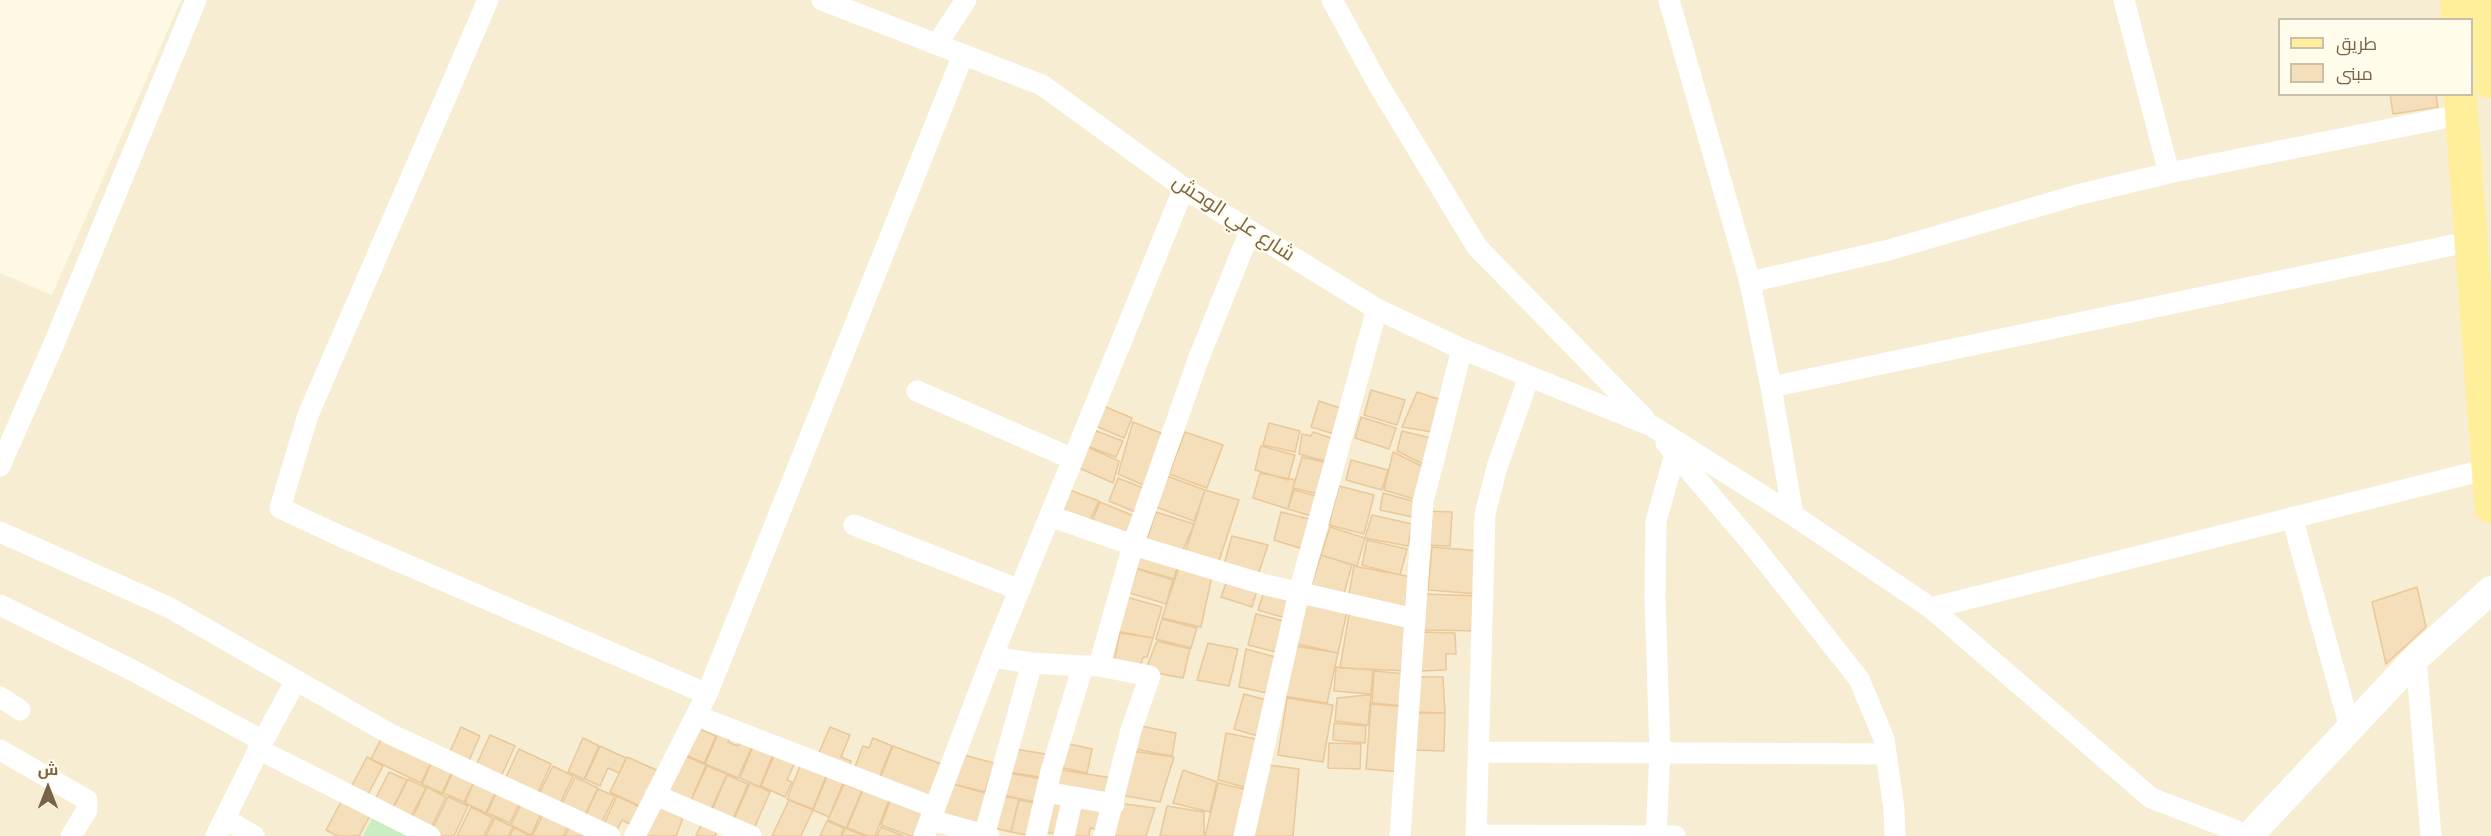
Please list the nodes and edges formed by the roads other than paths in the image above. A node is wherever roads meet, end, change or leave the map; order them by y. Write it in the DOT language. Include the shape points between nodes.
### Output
graph roads {
  1 [pos="196,0"];
  2 [pos="488,0"];
  3 [pos="966,0"];
  4 [pos="1332,0"];
  5 [pos="1669,0"];
  6 [pos="2124,0"];
  7 [pos="2457,0"];
  8 [pos="2487,0"];
  9 [pos="830,2"];
  10 [pos="2458,18"];
  11 [pos="937,45"];
  12 [pos="963,55"];
  13 [pos="2491,82"];
  14 [pos="2460,105"];
  15 [pos="2169,173"];
  16 [pos="1184,188"];
  17 [pos="1250,231"];
  18 [pos="2472,241"];
  19 [pos="1750,282"];
  20 [pos="1377,309"];
  21 [pos="1462,349"];
  22 [pos="1530,376"];
  23 [pos="1771,387"];
  24 [pos="917,391"];
  25 [pos="1652,426"];
  26 [pos="1675,454"];
  27 [pos="1073,459"];
  28 [pos="0,466"];
  29 [pos="2488,469"];
  30 [pos="2491,507"];
  31 [pos="1792,515"];
  32 [pos="1050,516"];
  33 [pos="2292,517"];
  34 [pos="854,525"];
  35 [pos="0,532"];
  36 [pos="1133,545"];
  37 [pos="1020,590"];
  38 [pos="2491,590"];
  39 [pos="1299,592"];
  40 [pos="0,605"];
  41 [pos="1931,608"];
  42 [pos="1415,619"];
  43 [pos="992,657"];
  44 [pos="2416,658"];
  45 [pos="1032,663"];
  46 [pos="1091,666"];
  47 [pos="296,680"];
  48 [pos="707,694"];
  49 [pos="0,697"];
  50 [pos="20,710"];
  51 [pos="697,716"];
  52 [pos="2350,728"];
  53 [pos="260,745"];
  54 [pos="0,750"];
  55 [pos="1479,752"];
  56 [pos="1660,752"];
  57 [pos="1886,754"];
  58 [pos="1046,792"];
  59 [pos="655,795"];
  60 [pos="1072,797"];
  61 [pos="1114,804"];
  62 [pos="930,821"];
  63 [pos="220,827"];
  64 [pos="71,836"];
  65 [pos="255,836"];
  66 [pos="430,836"];
  67 [pos="610,836"];
  68 [pos="635,836"];
  69 [pos="751,836"];
  70 [pos="986,836"];
  71 [pos="1036,836"];
  72 [pos="1064,836"];
  73 [pos="1104,836"];
  74 [pos="1244,836"];
  75 [pos="1400,836"];
  76 [pos="1476,836"];
  77 [pos="1656,836"];
  78 [pos="1675,836"];
  79 [pos="1895,836"];
  80 [pos="2250,836"];
  81 [pos="2432,836"];
  1 -- 28 [label="street"];
  2 -- 48 [label="street" via="308,415 280,508"];
  3 -- 11 [label="street"];
  4 -- 25 [label="street" via="1377,84 1477,247"];
  5 -- 19 [label="street"];
  6 -- 15 [label="street"];
  7 -- 10 [label="main road"];
  8 -- 13 [label="main road"];
  9 -- 11 [label="street, شارع علي الوحش"];
  11 -- 12 [label="street, شارع علي الوحش"];
  12 -- 16 [label="street, شارع علي الوحش" via="1042,85"];
  12 -- 48 [label="street"];
  14 -- 15 [label="street"];
  14 -- 18 [label="main road"];
  15 -- 19 [label="street" via="2077,195 1889,250"];
  16 -- 17 [label="street, شارع علي الوحش"];
  16 -- 27 [label="street"];
  17 -- 20 [label="street, شارع علي الوحش"];
  17 -- 36 [label="street" via="1198,360"];
  18 -- 23 [label="street"];
  18 -- 29 [label="main road"];
  19 -- 23 [label="street"];
  20 -- 21 [label="street, شارع علي الوحش"];
  20 -- 39 [label="street"];
  21 -- 22 [label="street, شارع علي الوحش"];
  21 -- 42 [label="street" via="1423,502"];
  22 -- 25 [label="street, شارع علي الوحش"];
  22 -- 55 [label="street" via="1497,466 1485,514"];
  23 -- 31 [label="street"];
  24 -- 27 [label="street"];
  25 -- 26 [label="street"];
  25 -- 31 [label="street"];
  26 -- 56 [label="street" via="1656,521"];
  26 -- 57 [label="street" via="1859,679 1884,739"];
  27 -- 32 [label="street"];
  29 -- 30 [label="main road"];
  29 -- 33 [label="street"];
  31 -- 41 [label="street"];
  32 -- 36 [label="street"];
  32 -- 37 [label="street"];
  33 -- 41 [label="street"];
  33 -- 52 [label="street"];
  34 -- 37 [label="street"];
  35 -- 47 [label="street" via="170,608"];
  36 -- 39 [label="street"];
  36 -- 46 [label="street"];
  37 -- 43 [label="street"];
  38 -- 44 [label="main road"];
  39 -- 42 [label="street"];
  39 -- 74 [label="street"];
  40 -- 53 [label="street" via="132,670"];
  41 -- 80 [label="street" via="2151,798"];
  42 -- 75 [label="street"];
  43 -- 45 [label="street"];
  43 -- 62 [label="street"];
  44 -- 52 [label="main road"];
  44 -- 81 [label="street"];
  45 -- 46 [label="street"];
  45 -- 70 [label="street"];
  46 -- 58 [label="street"];
  46 -- 61 [label="street" via="1150,676 1131,730"];
  47 -- 53 [label="street"];
  47 -- 67 [label="street" via="390,734"];
  48 -- 51 [label="street"];
  49 -- 50 [label="street"];
  51 -- 59 [label="street"];
  51 -- 62 [label="street"];
  52 -- 80 [label="main road"];
  53 -- 63 [label="street"];
  53 -- 66 [label="street"];
  54 -- 64 [label="street" via="87,800 87,810"];
  55 -- 56 [label="street"];
  55 -- 76 [label="street"];
  56 -- 57 [label="street"];
  56 -- 77 [label="street"];
  57 -- 79 [label="street"];
  58 -- 60 [label="street"];
  58 -- 71 [label="street"];
  59 -- 68 [label="street"];
  59 -- 69 [label="street"];
  60 -- 61 [label="street"];
  60 -- 72 [label="street"];
  61 -- 73 [label="street"];
  62 -- 70 [label="street"];
  63 -- 65 [label="street"];
  76 -- 77 [label="street"];
  77 -- 78 [label="street"];
}
